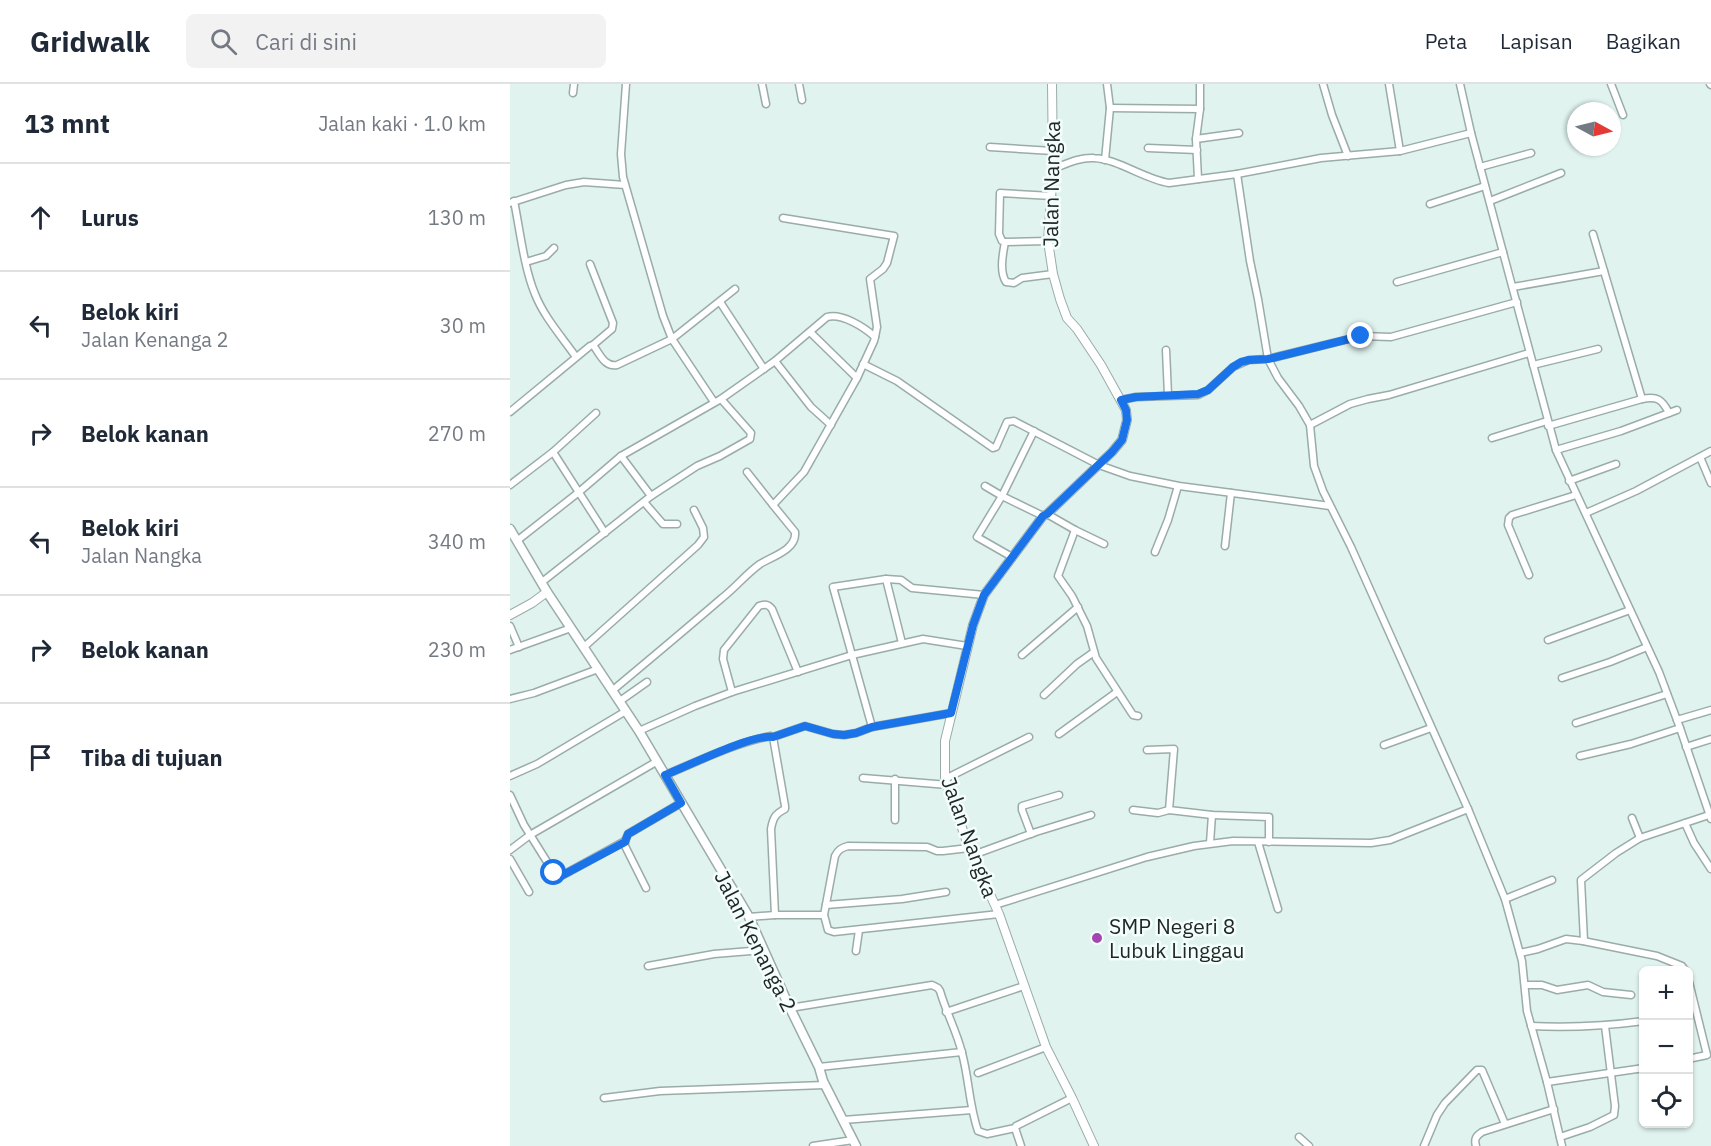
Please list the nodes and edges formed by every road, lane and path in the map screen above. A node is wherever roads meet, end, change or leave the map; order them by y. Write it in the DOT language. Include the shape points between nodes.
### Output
graph roads {
  1 [pos="574,84"];
  2 [pos="626,84"];
  3 [pos="762,84"];
  4 [pos="799,84"];
  5 [pos="1052,84"];
  6 [pos="1107,84"];
  7 [pos="1200,84"];
  8 [pos="1323,84"];
  9 [pos="1389,84"];
  10 [pos="1460,84"];
  11 [pos="1611,84"];
  12 [pos="573,93"];
  13 [pos="802,100"];
  14 [pos="766,104"];
  15 [pos="1110,108"];
  16 [pos="1200,109"];
  17 [pos="1623,115"];
  18 [pos="1239,133"];
  19 [pos="1471,133"];
  20 [pos="1196,139"];
  21 [pos="990,147"];
  22 [pos="1148,148"];
  23 [pos="1197,150"];
  24 [pos="1053,151"];
  25 [pos="1400,151"];
  26 [pos="1531,153"];
  27 [pos="1348,156"];
  28 [pos="1105,160"];
  29 [pos="1480,167"];
  30 [pos="1053,169"];
  31 [pos="1561,173"];
  32 [pos="1237,174"];
  33 [pos="1198,179"];
  34 [pos="625,185"];
  35 [pos="1485,186"];
  36 [pos="1052,196"];
  37 [pos="1490,201"];
  38 [pos="512,202"];
  39 [pos="1430,204"];
  40 [pos="783,219"];
  41 [pos="1593,234"];
  42 [pos="1048,241"];
  43 [pos="1005,242"];
  44 [pos="554,248"];
  45 [pos="1503,252"];
  46 [pos="526,262"];
  47 [pos="590,264"];
  48 [pos="1604,271"];
  49 [pos="1053,273"];
  50 [pos="1397,282"];
  51 [pos="1513,287"];
  52 [pos="735,290"];
  53 [pos="720,302"];
  54 [pos="1517,302"];
  55 [pos="810,332"];
  56 [pos="874,337"];
  57 [pos="672,339"];
  58 [pos="593,345"];
  59 [pos="1598,349"];
  60 [pos="1166,350"];
  61 [pos="1529,353"];
  62 [pos="576,357"];
  63 [pos="1268,359"];
  64 [pos="775,361"];
  65 [pos="863,364"];
  66 [pos="1533,365"];
  67 [pos="764,369"];
  68 [pos="857,378"];
  69 [pos="1168,395"];
  70 [pos="721,399"];
  71 [pos="1642,399"];
  72 [pos="1121,400"];
  73 [pos="714,402"];
  74 [pos="1677,410"];
  75 [pos="510,412"];
  76 [pos="596,413"];
  77 [pos="1669,413"];
  78 [pos="1548,423"];
  79 [pos="831,425"];
  80 [pos="1310,425"];
  81 [pos="1034,431"];
  82 [pos="1492,438"];
  83 [pos="1556,450"];
  84 [pos="1711,451"];
  85 [pos="553,452"];
  86 [pos="621,456"];
  87 [pos="1700,457"];
  88 [pos="1616,464"];
  89 [pos="1099,465"];
  90 [pos="747,472"];
  91 [pos="1569,481"];
  92 [pos="1711,483"];
  93 [pos="510,485"];
  94 [pos="985,486"];
  95 [pos="1178,486"];
  96 [pos="579,492"];
  97 [pos="1231,493"];
  98 [pos="651,495"];
  99 [pos="1576,495"];
  100 [pos="1002,496"];
  101 [pos="644,502"];
  102 [pos="773,505"];
  103 [pos="1330,506"];
  104 [pos="694,510"];
  105 [pos="1586,513"];
  106 [pos="1045,515"];
  107 [pos="677,524"];
  108 [pos="510,529"];
  109 [pos="1075,530"];
  110 [pos="605,533"];
  111 [pos="514,539"];
  112 [pos="1104,544"];
  113 [pos="1226,546"];
  114 [pos="1155,552"];
  115 [pos="1012,558"];
  116 [pos="1529,575"];
  117 [pos="886,579"];
  118 [pos="542,582"];
  119 [pos="548,592"];
  120 [pos="984,595"];
  121 [pos="1078,607"];
  122 [pos="1630,610"];
  123 [pos="510,615"];
  124 [pos="510,626"];
  125 [pos="571,628"];
  126 [pos="1548,640"];
  127 [pos="902,643"];
  128 [pos="967,646"];
  129 [pos="519,647"];
  130 [pos="584,647"];
  131 [pos="1647,647"];
  132 [pos="510,650"];
  133 [pos="1094,652"];
  134 [pos="852,655"];
  135 [pos="1022,655"];
  136 [pos="598,669"];
  137 [pos="798,672"];
  138 [pos="1562,678"];
  139 [pos="647,682"];
  140 [pos="613,690"];
  141 [pos="1118,692"];
  142 [pos="732,693"];
  143 [pos="1667,694"];
  144 [pos="1044,695"];
  145 [pos="510,699"];
  146 [pos="620,702"];
  147 [pos="1711,710"];
  148 [pos="626,711"];
  149 [pos="951,713"];
  150 [pos="1138,716"];
  151 [pos="1677,720"];
  152 [pos="1576,723"];
  153 [pos="872,727"];
  154 [pos="1431,728"];
  155 [pos="1680,728"];
  156 [pos="639,731"];
  157 [pos="1059,734"];
  158 [pos="773,737"];
  159 [pos="1029,737"];
  160 [pos="1711,739"];
  161 [pos="1384,745"];
  162 [pos="1686,747"];
  163 [pos="1147,750"];
  164 [pos="1581,756"];
  165 [pos="656,762"];
  166 [pos="665,775"];
  167 [pos="510,776"];
  168 [pos="863,778"];
  169 [pos="895,779"];
  170 [pos="947,782"];
  171 [pos="510,795"];
  172 [pos="1059,795"];
  173 [pos="681,803"];
  174 [pos="1468,809"];
  175 [pos="1133,810"];
  176 [pos="1169,810"];
  177 [pos="1212,814"];
  178 [pos="1091,815"];
  179 [pos="1710,817"];
  180 [pos="1632,818"];
  181 [pos="895,820"];
  182 [pos="1685,823"];
  183 [pos="1031,834"];
  184 [pos="530,835"];
  185 [pos="1640,838"];
  186 [pos="625,842"];
  187 [pos="1258,842"];
  188 [pos="1269,842"];
  189 [pos="1210,843"];
  190 [pos="510,850"];
  191 [pos="971,852"];
  192 [pos="510,859"];
  193 [pos="1711,869"];
  194 [pos="1552,880"];
  195 [pos="646,888"];
  196 [pos="529,892"];
  197 [pos="946,892"];
  198 [pos="1505,899"];
  199 [pos="826,905"];
  200 [pos="995,905"];
  201 [pos="1278,909"];
  202 [pos="999,914"];
  203 [pos="774,915"];
  204 [pos="824,915"];
  205 [pos="749,917"];
  206 [pos="859,930"];
  207 [pos="1584,941"];
  208 [pos="763,950"];
  209 [pos="856,951"];
  210 [pos="1520,953"];
  211 [pos="648,966"];
  212 [pos="1682,966"];
  213 [pos="1525,985"];
  214 [pos="1024,986"];
  215 [pos="1631,995"];
  216 [pos="1693,999"];
  217 [pos="790,1008"];
  218 [pos="946,1012"];
  219 [pos="1693,1015"];
  220 [pos="1696,1015"];
  221 [pos="1639,1022"];
  222 [pos="1531,1026"];
  223 [pos="1605,1026"];
  224 [pos="1046,1047"];
  225 [pos="962,1052"];
  226 [pos="1707,1055"];
  227 [pos="1693,1058"];
  228 [pos="1711,1063"];
  229 [pos="819,1067"];
  230 [pos="1639,1069"];
  231 [pos="978,1073"];
  232 [pos="1610,1073"];
  233 [pos="1547,1082"];
  234 [pos="825,1084"];
  235 [pos="604,1098"];
  236 [pos="1072,1098"];
  237 [pos="1554,1109"];
  238 [pos="972,1110"];
  239 [pos="843,1120"];
  240 [pos="1505,1124"];
  241 [pos="1014,1128"];
  242 [pos="1299,1137"];
  243 [pos="1560,1137"];
  244 [pos="854,1143"];
  245 [pos="813,1146"];
  246 [pos="1021,1146"];
  247 [pos="1094,1146"];
  248 [pos="1309,1146"];
  249 [pos="1424,1146"];
  250 [pos="1476,1146"];
  251 [pos="1562,1146"];
  1 -- 12 [label="street"];
  2 -- 34 [label="street" via="621,154"];
  3 -- 14 [label="street"];
  4 -- 13 [label="street"];
  5 -- 24 [label="street, Jalan Nangka"];
  6 -- 15 [label="street"];
  7 -- 16 [label="street"];
  8 -- 27 [label="street"];
  9 -- 25 [label="street"];
  10 -- 19 [label="street"];
  11 -- 17 [label="street"];
  15 -- 16 [label="street"];
  15 -- 28 [label="street"];
  16 -- 20 [label="street"];
  18 -- 20 [label="street"];
  19 -- 25 [label="street"];
  19 -- 29 [label="street"];
  20 -- 23 [label="street"];
  21 -- 24 [label="street"];
  22 -- 23 [label="street"];
  23 -- 33 [label="street"];
  24 -- 30 [label="street, Jalan Nangka"];
  25 -- 27 [label="street"];
  26 -- 29 [label="street"];
  27 -- 32 [label="street"];
  28 -- 30 [label="street" via="1079,159"];
  28 -- 33 [label="street" via="1169,183"];
  29 -- 35 [label="street"];
  30 -- 36 [label="street, Jalan Nangka"];
  31 -- 37 [label="street"];
  32 -- 33 [label="street"];
  32 -- 63 [label="street"];
  34 -- 38 [label="street" via="566,185"];
  34 -- 57 [label="street"];
  35 -- 37 [label="street"];
  35 -- 39 [label="street"];
  36 -- 42 [label="street, Jalan Nangka"];
  36 -- 43 [label="street" via="1000,193 999,234"];
  37 -- 45 [label="street"];
  38 -- 46 [label="street"];
  40 -- 56 [label="street" via="894,236 883,269 870,279 877,327"];
  41 -- 48 [label="street"];
  42 -- 43 [label="street"];
  42 -- 49 [label="street, Jalan Nangka"];
  43 -- 49 [label="street" via="1002,261 1006,282"];
  44 -- 46 [label="street" via="546,256"];
  45 -- 50 [label="street"];
  45 -- 51 [label="street"];
  46 -- 62 [label="street" via="536,297"];
  47 -- 58 [label="street" via="613,323 612,329"];
  48 -- 51 [label="street"];
  48 -- 71 [label="street"];
  49 -- 72 [label="street, Jalan Nangka" via="1067,318"];
  51 -- 54 [label="street"];
  52 -- 53 [label="street"];
  53 -- 57 [label="street"];
  53 -- 67 [label="street"];
  54 -- 61 [label="street"];
  54 -- 63 [label="street" via="1391,337 1361,336"];
  55 -- 56 [label="street" via="827,316 834,315"];
  55 -- 64 [label="street"];
  55 -- 68 [label="street"];
  56 -- 65 [label="street"];
  57 -- 58 [label="street" via="614,366"];
  57 -- 73 [label="street"];
  58 -- 62 [label="street"];
  59 -- 66 [label="street"];
  60 -- 69 [label="street"];
  61 -- 66 [label="street"];
  61 -- 80 [label="street" via="1350,404"];
  62 -- 75 [label="street"];
  63 -- 69 [label="street" via="1241,362 1203,393"];
  63 -- 80 [label="street"];
  64 -- 67 [label="street"];
  64 -- 79 [label="street" via="811,407"];
  65 -- 68 [label="street"];
  65 -- 81 [label="street" via="897,381 993,448 1009,421"];
  66 -- 78 [label="street"];
  67 -- 70 [label="street"];
  68 -- 79 [label="street"];
  69 -- 72 [label="street"];
  70 -- 73 [label="street"];
  70 -- 98 [label="street" via="751,433 750,439"];
  71 -- 77 [label="street" via="1659,399"];
  71 -- 78 [label="street"];
  72 -- 89 [label="street, Jalan Nangka" via="1126,410 1126,429 1122,440"];
  73 -- 86 [label="street"];
  74 -- 77 [label="street"];
  76 -- 85 [label="street"];
  77 -- 83 [label="street"];
  78 -- 82 [label="street"];
  78 -- 83 [label="street"];
  79 -- 102 [label="street" via="804,472"];
  80 -- 103 [label="street" via="1314,466"];
  81 -- 89 [label="street"];
  81 -- 100 [label="street"];
  83 -- 91 [label="street"];
  84 -- 87 [label="street"];
  85 -- 93 [label="street"];
  85 -- 96 [label="street"];
  86 -- 96 [label="street"];
  86 -- 98 [label="street"];
  87 -- 92 [label="street"];
  87 -- 105 [label="street"];
  88 -- 91 [label="street"];
  89 -- 95 [label="street"];
  89 -- 106 [label="street, Jalan Nangka"];
  90 -- 102 [label="street"];
  91 -- 99 [label="street"];
  94 -- 100 [label="street"];
  95 -- 97 [label="street"];
  95 -- 114 [label="street"];
  96 -- 110 [label="street"];
  96 -- 111 [label="street"];
  97 -- 103 [label="street"];
  97 -- 113 [label="street"];
  98 -- 101 [label="street"];
  99 -- 105 [label="street"];
  99 -- 116 [label="street" via="1509,518 1508,525"];
  100 -- 106 [label="street"];
  100 -- 115 [label="street" via="977,537"];
  101 -- 107 [label="street" via="663,524"];
  101 -- 110 [label="street"];
  102 -- 140 [label="street" via="795,532 794,541 759,565"];
  103 -- 154 [label="street"];
  104 -- 130 [label="street" via="703,528 704,537 698,545"];
  105 -- 122 [label="street"];
  106 -- 109 [label="street"];
  106 -- 115 [label="street, Jalan Nangka"];
  108 -- 111 [label="main road, Jalan Kenanga 2"];
  109 -- 112 [label="street"];
  109 -- 121 [label="street" via="1058,576"];
  110 -- 118 [label="street"];
  111 -- 118 [label="main road, Jalan Kenanga 2"];
  115 -- 120 [label="street, Jalan Nangka"];
  117 -- 120 [label="street" via="901,580 912,588"];
  117 -- 127 [label="street"];
  117 -- 134 [label="street" via="833,586"];
  118 -- 119 [label="main road, Jalan Kenanga 2"];
  119 -- 123 [label="street"];
  119 -- 125 [label="main road, Jalan Kenanga 2"];
  120 -- 128 [label="street, Jalan Nangka"];
  121 -- 133 [label="street"];
  121 -- 135 [label="street"];
  122 -- 126 [label="street"];
  122 -- 131 [label="street"];
  124 -- 129 [label="street"];
  125 -- 129 [label="street"];
  125 -- 130 [label="main road, Jalan Kenanga 2"];
  127 -- 128 [label="street" via="923,639"];
  127 -- 134 [label="street"];
  128 -- 149 [label="street, Jalan Nangka"];
  129 -- 132 [label="street"];
  130 -- 136 [label="main road, Jalan Kenanga 2"];
  131 -- 138 [label="street"];
  131 -- 143 [label="street"];
  133 -- 141 [label="street"];
  133 -- 144 [label="street"];
  134 -- 137 [label="street"];
  134 -- 153 [label="street"];
  136 -- 140 [label="main road, Jalan Kenanga 2"];
  136 -- 145 [label="street"];
  137 -- 142 [label="street"];
  137 -- 142 [label="street" via="772,609 763,604 724,650"];
  139 -- 146 [label="street"];
  140 -- 146 [label="main road, Jalan Kenanga 2"];
  141 -- 150 [label="street" via="1133,715"];
  141 -- 157 [label="street"];
  142 -- 156 [label="street"];
  143 -- 151 [label="street"];
  143 -- 152 [label="street"];
  146 -- 148 [label="main road, Jalan Kenanga 2"];
  147 -- 151 [label="street"];
  148 -- 156 [label="main road, Jalan Kenanga 2"];
  148 -- 167 [label="street"];
  149 -- 153 [label="street"];
  149 -- 170 [label="street, Jalan Nangka" via="945,741"];
  151 -- 155 [label="street"];
  153 -- 158 [label="street" via="844,735 805,726"];
  154 -- 161 [label="street"];
  154 -- 174 [label="street"];
  155 -- 162 [label="street"];
  155 -- 164 [label="street"];
  156 -- 165 [label="main road, Jalan Kenanga 2"];
  158 -- 166 [label="street" via="732,747"];
  158 -- 203 [label="street" via="786,806 772,819"];
  159 -- 170 [label="street"];
  160 -- 162 [label="street"];
  162 -- 179 [label="street"];
  163 -- 176 [label="street" via="1174,750"];
  165 -- 166 [label="main road, Jalan Kenanga 2"];
  165 -- 184 [label="street"];
  166 -- 173 [label="main road, Jalan Kenanga 2"];
  168 -- 169 [label="street"];
  169 -- 170 [label="street"];
  169 -- 181 [label="street"];
  170 -- 191 [label="street, Jalan Nangka"];
  171 -- 184 [label="street"];
  172 -- 183 [label="street" via="1022,806"];
  173 -- 186 [label="street" via="628,834"];
  173 -- 205 [label="main road, Jalan Kenanga 2"];
  174 -- 188 [label="street" via="1390,840"];
  174 -- 198 [label="street"];
  175 -- 176 [label="street"];
  176 -- 177 [label="street"];
  177 -- 188 [label="street" via="1269,817"];
  177 -- 189 [label="street"];
  178 -- 183 [label="street"];
  179 -- 182 [label="street"];
  180 -- 185 [label="street"];
  182 -- 185 [label="street"];
  182 -- 193 [label="street"];
  183 -- 191 [label="street"];
  184 -- 186 [label="street" via="554,873 563,875"];
  184 -- 190 [label="street"];
  185 -- 207 [label="street" via="1581,880"];
  186 -- 195 [label="street"];
  187 -- 188 [label="street"];
  187 -- 189 [label="street"];
  187 -- 201 [label="street"];
  189 -- 200 [label="street" via="1147,856"];
  191 -- 199 [label="street" via="841,848 835,856"];
  191 -- 200 [label="street, Jalan Nangka"];
  192 -- 196 [label="street"];
  194 -- 198 [label="street"];
  197 -- 199 [label="street"];
  198 -- 210 [label="street"];
  199 -- 204 [label="street"];
  200 -- 202 [label="street, Jalan Nangka"];
  202 -- 206 [label="street"];
  202 -- 214 [label="street, Jalan Nangka"];
  203 -- 204 [label="street"];
  203 -- 205 [label="street"];
  204 -- 206 [label="street" via="830,932"];
  205 -- 208 [label="main road, Jalan Kenanga 2"];
  206 -- 209 [label="street"];
  207 -- 210 [label="street" via="1566,939"];
  207 -- 212 [label="street" via="1657,956"];
  208 -- 211 [label="street"];
  208 -- 217 [label="main road, Jalan Kenanga 2"];
  210 -- 213 [label="street"];
  213 -- 215 [label="street" via="1557,990 1588,985 1603,992"];
  213 -- 222 [label="street"];
  214 -- 218 [label="street"];
  214 -- 224 [label="street, Jalan Nangka"];
  216 -- 220 [label="street"];
  217 -- 218 [label="street" via="928,985 938,988"];
  217 -- 229 [label="main road, Jalan Kenanga 2"];
  218 -- 225 [label="street"];
  219 -- 220 [label="street"];
  220 -- 226 [label="street"];
  221 -- 223 [label="street"];
  222 -- 223 [label="street"];
  222 -- 233 [label="street"];
  223 -- 232 [label="street"];
  224 -- 231 [label="street"];
  224 -- 236 [label="street, Jalan Nangka"];
  225 -- 229 [label="street"];
  225 -- 238 [label="street"];
  226 -- 227 [label="street"];
  226 -- 228 [label="street"];
  229 -- 234 [label="main road, Jalan Kenanga 2"];
  230 -- 232 [label="street"];
  232 -- 233 [label="street"];
  232 -- 243 [label="street" via="1614,1115"];
  233 -- 237 [label="street"];
  234 -- 235 [label="street" via="660,1091"];
  234 -- 239 [label="main road, Jalan Kenanga 2"];
  236 -- 241 [label="street"];
  236 -- 247 [label="street, Jalan Nangka"];
  237 -- 240 [label="street"];
  237 -- 243 [label="street"];
  238 -- 239 [label="street"];
  238 -- 241 [label="street" via="982,1133"];
  239 -- 244 [label="main road, Jalan Kenanga 2"];
  240 -- 249 [label="street" via="1482,1070 1477,1070 1445,1103"];
  240 -- 250 [label="street" via="1477,1135"];
  241 -- 246 [label="street"];
  242 -- 248 [label="street"];
  243 -- 251 [label="street"];
  244 -- 245 [label="street"];
}
